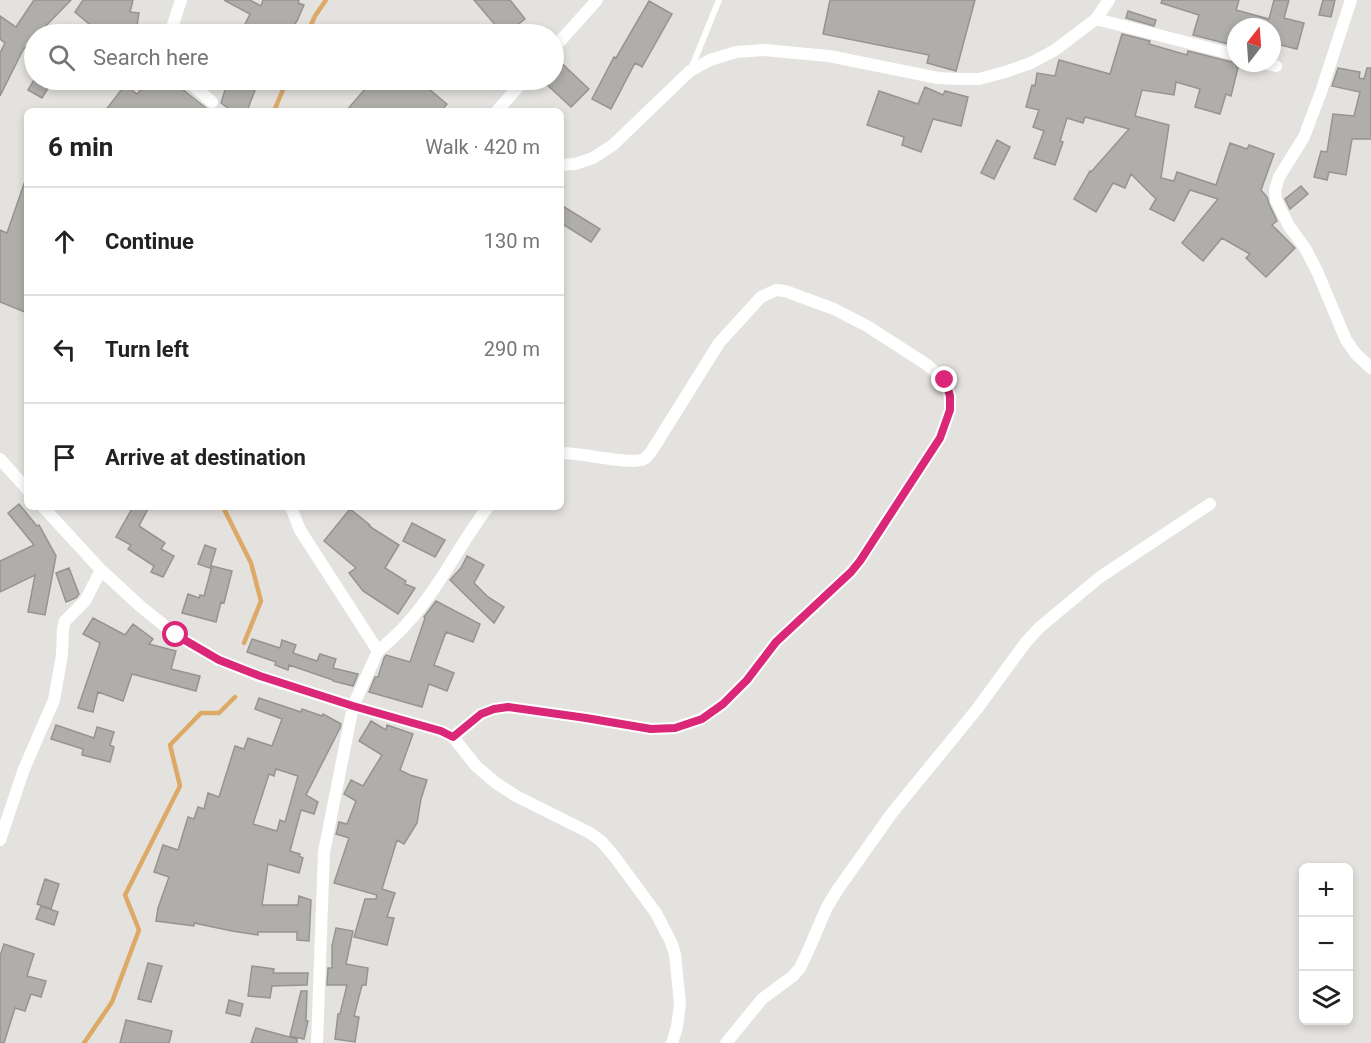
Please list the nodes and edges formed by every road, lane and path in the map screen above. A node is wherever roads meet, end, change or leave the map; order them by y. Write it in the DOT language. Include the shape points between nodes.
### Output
graph roads {
  1 [pos="181,0"];
  2 [pos="597,0"];
  3 [pos="719,0"];
  4 [pos="1110,0"];
  5 [pos="1351,0"];
  6 [pos="1096,19"];
  7 [pos="173,24"];
  8 [pos="564,37"];
  9 [pos="1227,53"];
  10 [pos="690,71"];
  11 [pos="199,90"];
  12 [pos="515,90"];
  13 [pos="212,102"];
  14 [pos="500,108"];
  15 [pos="564,165"];
  16 [pos="1371,368"];
  17 [pos="564,453"];
  18 [pos="0,459"];
  19 [pos="24,486"];
  20 [pos="1210,504"];
  21 [pos="46,510"];
  22 [pos="292,510"];
  23 [pos="486,510"];
  24 [pos="101,570"];
  25 [pos="378,651"];
  26 [pos="353,706"];
  27 [pos="453,737"];
  28 [pos="0,840"];
  29 [pos="317,1043"];
  30 [pos="672,1043"];
  31 [pos="726,1043"];
  1 -- 7 [label="street"];
  2 -- 8 [label="street"];
  3 -- 10 [label="lane"];
  4 -- 6 [label="street"];
  5 -- 16 [label="street" via="1304,136 1275,190 1276,200 1309,255 1346,340"];
  6 -- 9 [label="street"];
  6 -- 10 [label="street" via="1031,63 979,79 938,78 829,56 764,50 736,52"];
  10 -- 15 [label="street" via="613,145 593,158"];
  11 -- 13 [label="street"];
  12 -- 14 [label="street"];
  17 -- 27 [label="street" via="643,460 719,342 761,297 776,290 834,309 867,326 945,380 950,396 950,410 940,438 860,561 776,642 723,704 702,719 675,728 651,729 508,707 481,714"];
  18 -- 19 [label="street"];
  20 -- 31 [label="street" via="1100,577 1026,642 892,813 838,889 800,968 762,999"];
  21 -- 24 [label="street"];
  22 -- 25 [label="street" via="300,530"];
  23 -- 25 [label="street" via="425,602"];
  24 -- 26 [label="street" via="176,635 219,660"];
  24 -- 28 [label="street" via="85,601 65,621 54,700 24,769"];
  25 -- 26 [label="street"];
  26 -- 27 [label="street"];
  26 -- 29 [label="street" via="324,852"];
  27 -- 30 [label="street" via="476,766 496,783 601,841 656,914 675,954 680,1004"];
}
